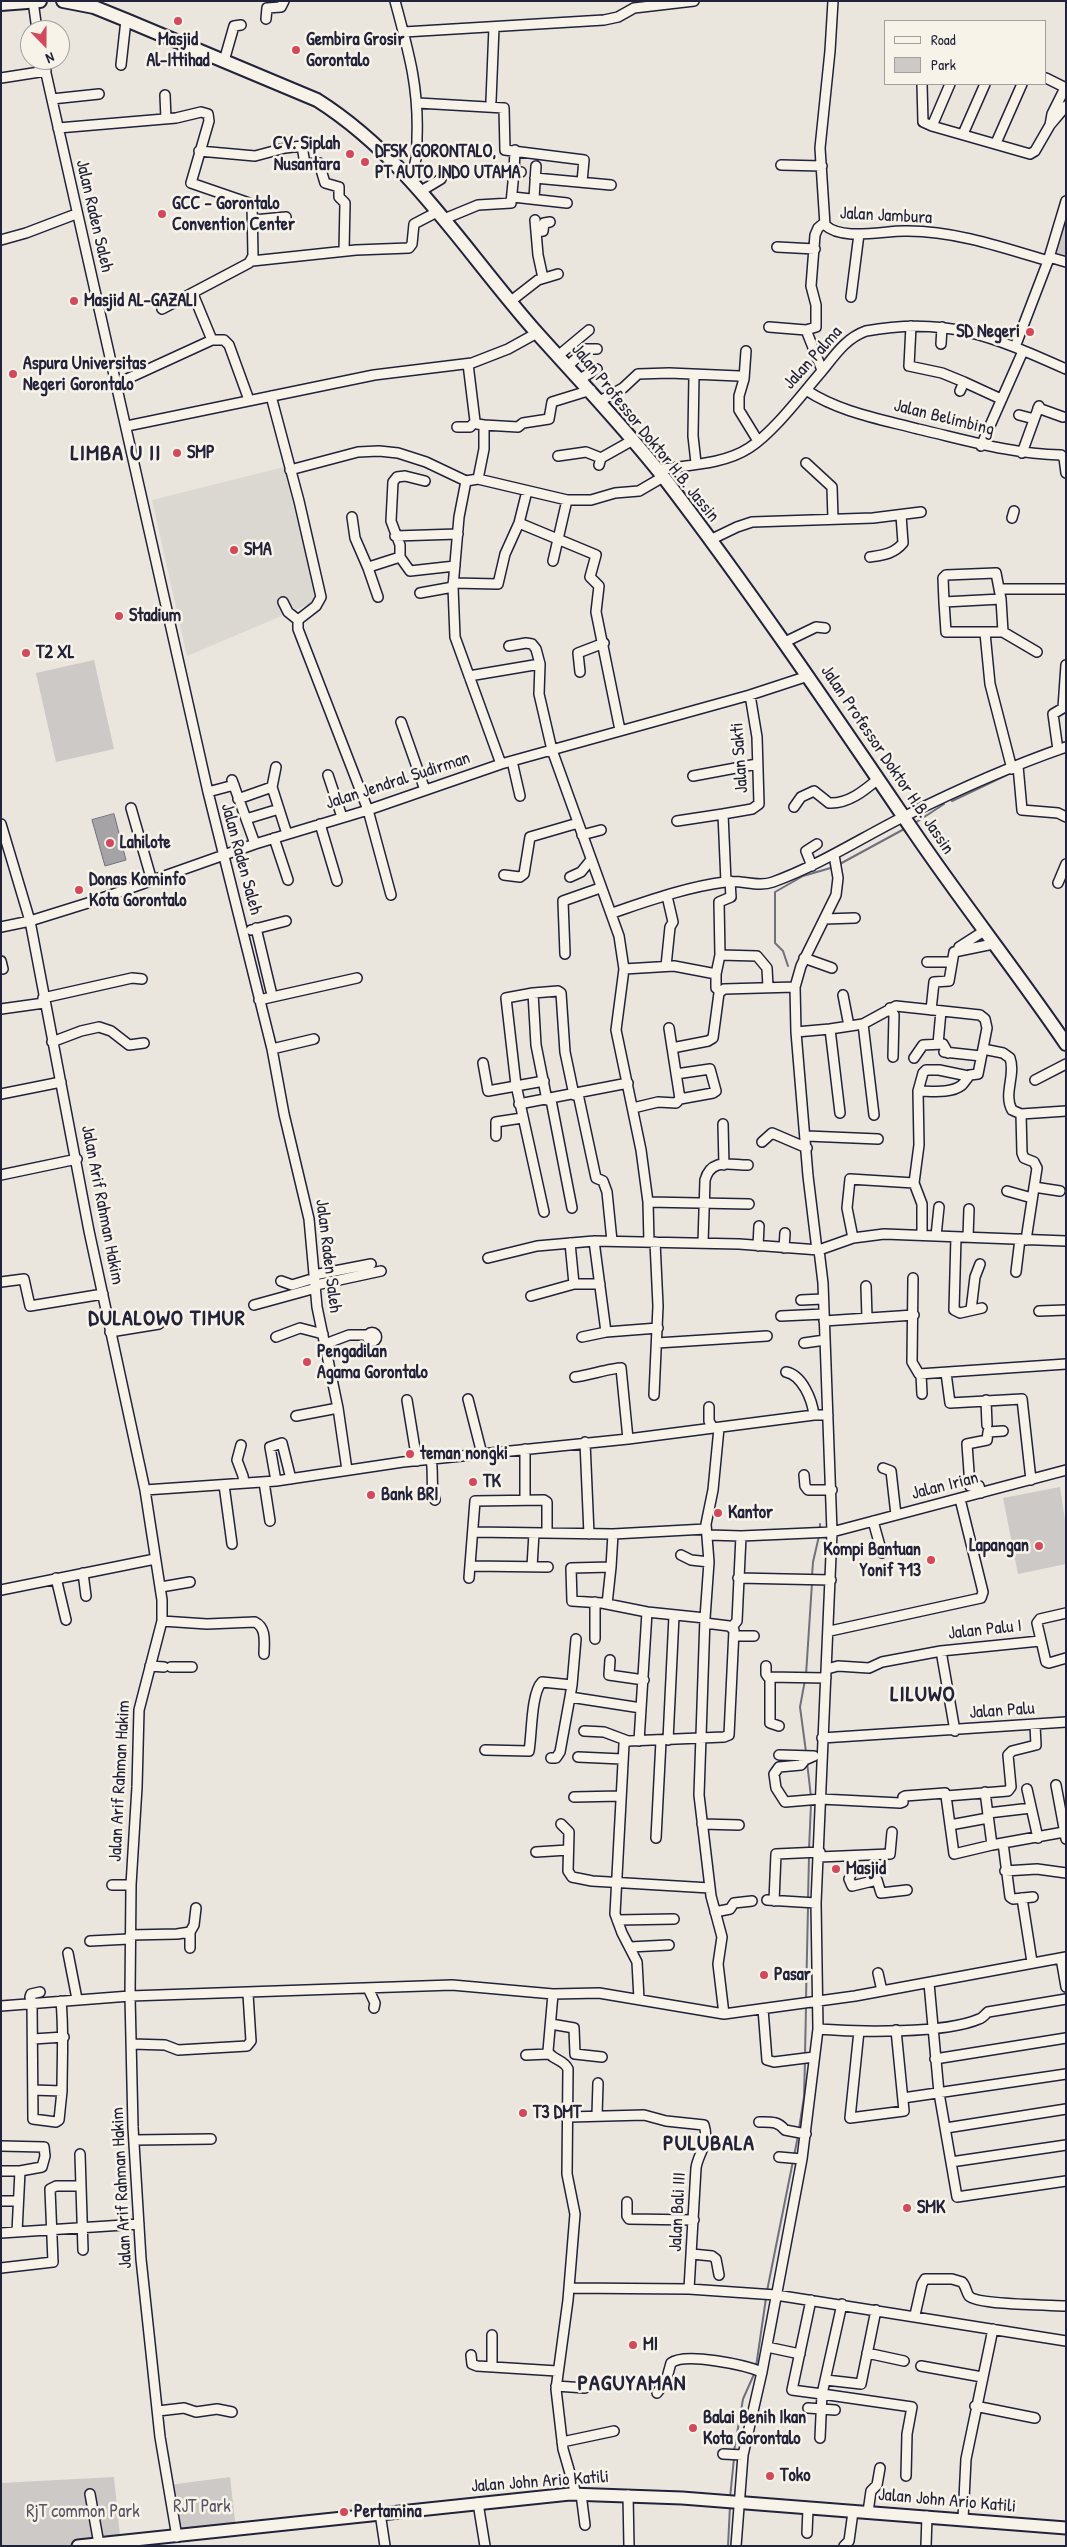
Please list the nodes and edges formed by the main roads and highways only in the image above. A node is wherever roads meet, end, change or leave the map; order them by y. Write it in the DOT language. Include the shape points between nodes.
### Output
graph roads {
  1 [pos="63,1"];
  2 [pos="35,2"];
  3 [pos="1,4"];
  4 [pos="95,4"];
  5 [pos="1064,1037"];
  6 [pos="1066,2528"];
  7 [pos="177,2541"];
  8 [pos="78,2546"];
  1 -- 4 [label="highway, Jalan Professor Doktor H.B. Jassin"];
  2 -- 3 [label="highway"];
  4 -- 5 [label="highway, Jalan Professor Doktor H.B. Jassin" via="317,100 340,115 409,178 537,333 591,390 660,473 785,642 984,931"];
  6 -- 7 [label="main road, Jalan John Ario Katili" via="733,2502 579,2494 380,2513"];
  7 -- 8 [label="main road, Jalan John Ario Katili"];
}
